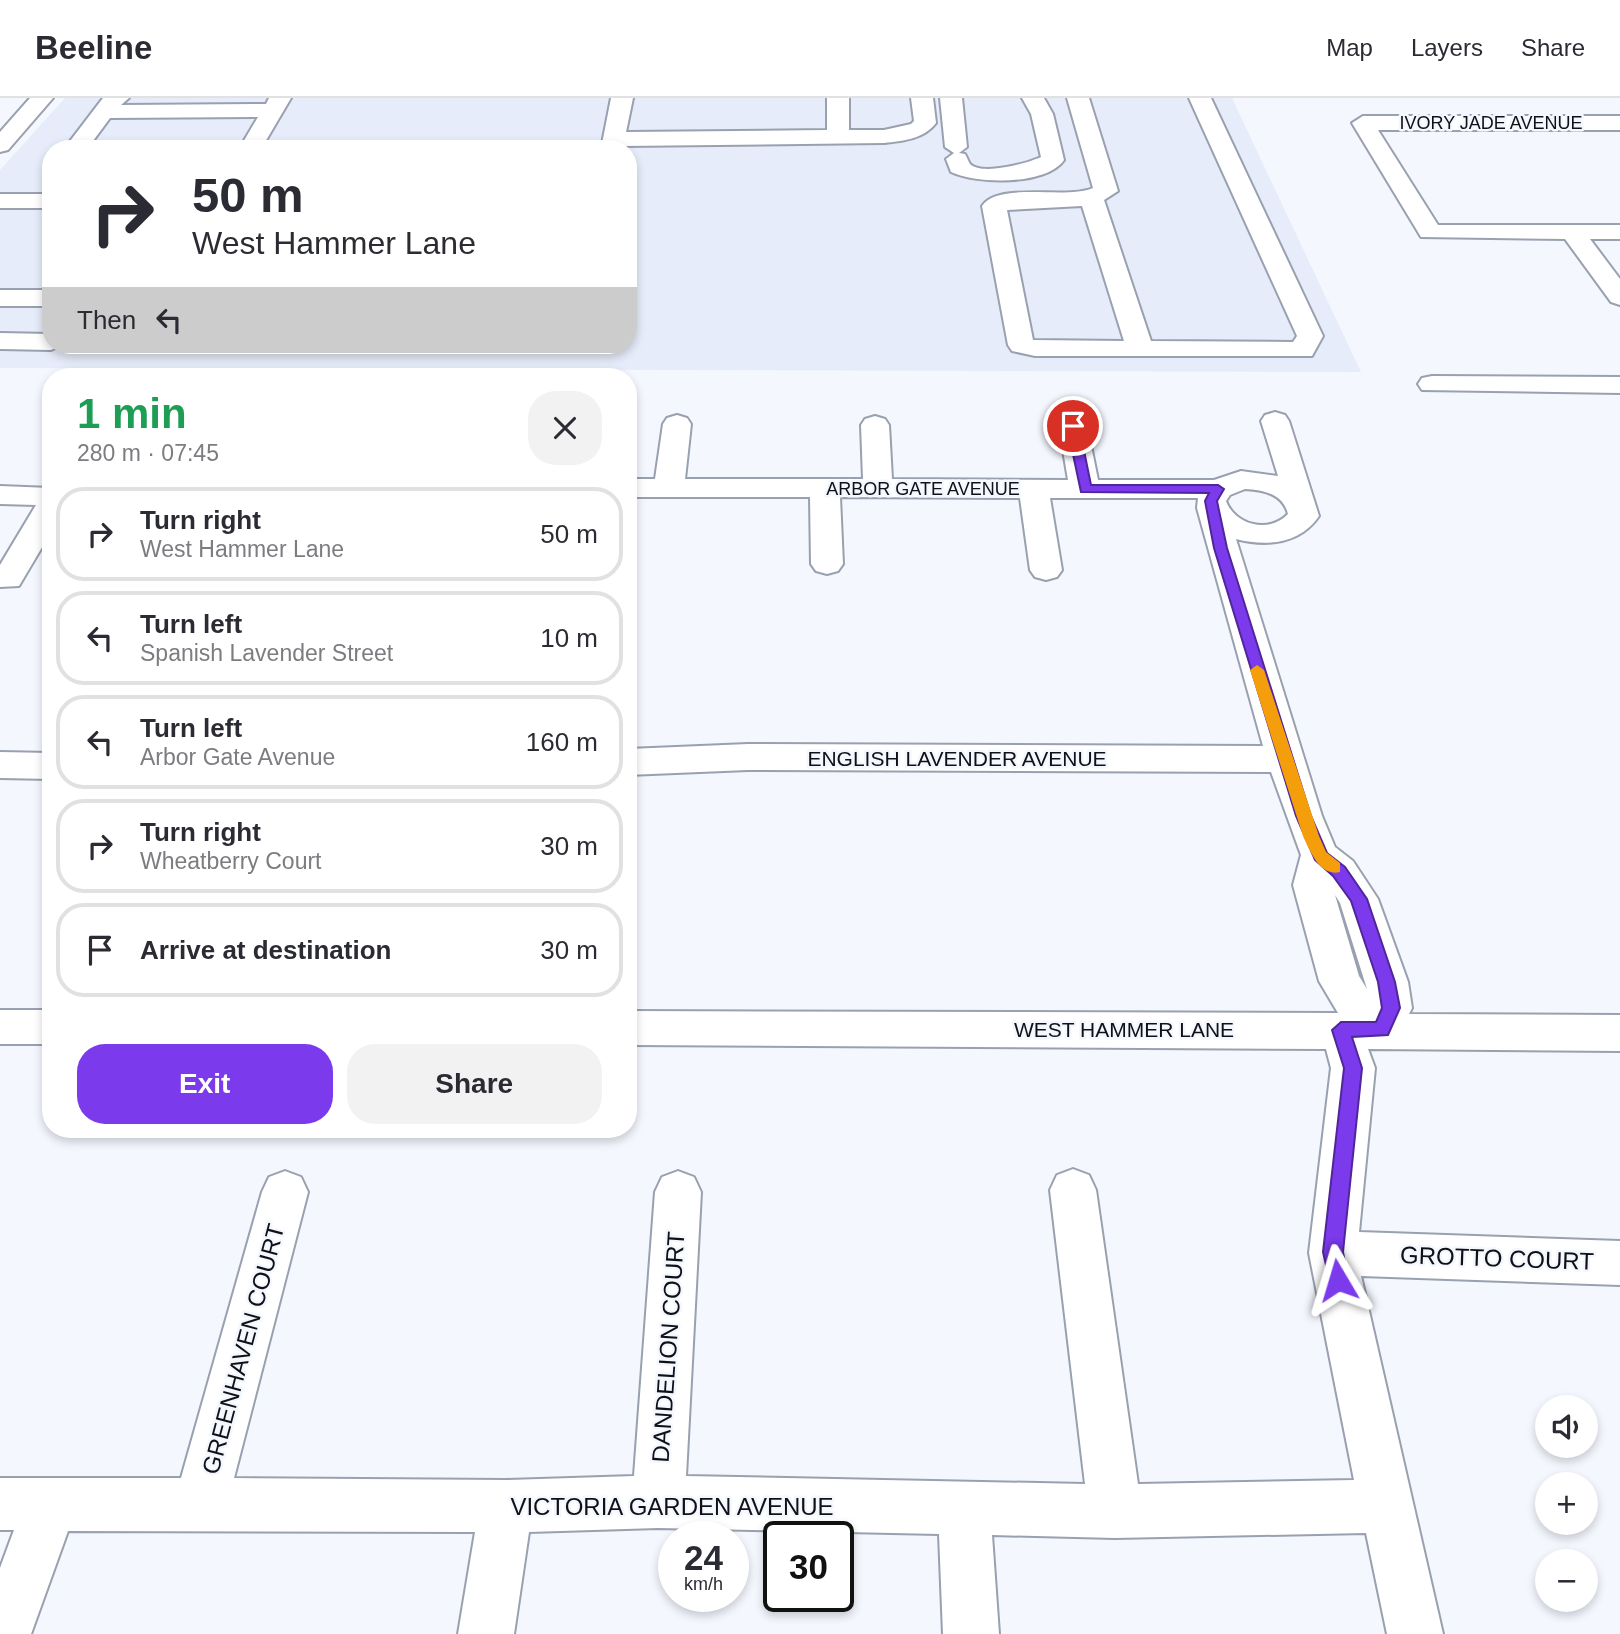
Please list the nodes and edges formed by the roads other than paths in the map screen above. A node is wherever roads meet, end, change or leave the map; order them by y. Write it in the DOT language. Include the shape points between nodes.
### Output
graph roads {
  1 [pos="42,98"];
  2 [pos="622,98"];
  3 [pos="838,98"];
  4 [pos="922,98"];
  5 [pos="951,98"];
  6 [pos="1033,98"];
  7 [pos="1078,98"];
  8 [pos="1200,98"];
  9 [pos="276,104"];
  10 [pos="111,105"];
  11 [pos="1620,123"];
  12 [pos="838,136"];
  13 [pos="82,140"];
  14 [pos="255,140"];
  15 [pos="614,140"];
  16 [pos="637,143"];
  17 [pos="0,145"];
  18 [pos="1092,199"];
  19 [pos="0,201"];
  20 [pos="42,201"];
  21 [pos="1572,232"];
  22 [pos="1620,232"];
  23 [pos="1620,297"];
  24 [pos="12,298"];
  25 [pos="42,298"];
  26 [pos="0,330"];
  27 [pos="0,341"];
  28 [pos="42,342"];
  29 [pos="1140,349"];
  30 [pos="1432,384"];
  31 [pos="1620,385"];
  32 [pos="1275,421"];
  33 [pos="677,424"];
  34 [pos="875,425"];
  35 [pos="1073,426"];
  36 [pos="637,488"];
  37 [pos="669,488"];
  38 [pos="825,488"];
  39 [pos="878,488"];
  40 [pos="1034,489"];
  41 [pos="1085,489"];
  42 [pos="0,495"];
  43 [pos="42,496"];
  44 [pos="1215,498"];
  45 [pos="1303,506"];
  46 [pos="42,511"];
  47 [pos="827,564"];
  48 [pos="1046,570"];
  49 [pos="9,579"];
  50 [pos="1285,760"];
  51 [pos="637,762"];
  52 [pos="0,765"];
  53 [pos="42,765"];
  54 [pos="0,1027"];
  55 [pos="42,1027"];
  56 [pos="637,1028"];
  57 [pos="1361,1030"];
  58 [pos="1620,1033"];
  59 [pos="1073,1190"];
  60 [pos="285,1192"];
  61 [pos="678,1192"];
  62 [pos="1333,1252"];
  63 [pos="1620,1263"];
  64 [pos="658,1502"];
  65 [pos="25,1505"];
  66 [pos="200,1506"];
  67 [pos="506,1506"];
  68 [pos="1385,1506"];
  69 [pos="964,1508"];
  70 [pos="1115,1511"];
  71 [pos="3,1634"];
  72 [pos="486,1634"];
  73 [pos="971,1634"];
  74 [pos="1415,1634"];
  1 -- 17 [label="street"];
  2 -- 15 [label="street"];
  3 -- 12 [label="street"];
  4 -- 12 [label="street" via="925,123 916,131 878,137"];
  5 -- 6 [label="street" via="959,167 975,174 1053,160 1042,114"];
  7 -- 18 [label="street" via="1106,191"];
  8 -- 29 [label="street" via="1310,336 1302,349"];
  9 -- 10 [label="street"];
  9 -- 14 [label="street"];
  10 -- 13 [label="street"];
  11 -- 21 [label="street, IVORY JADE AVENUE" via="1363,122 1430,232"];
  12 -- 16 [label="street"];
  18 -- 29 [label="street"];
  18 -- 29 [label="street" via="1007,200 994,206 1021,345"];
  19 -- 20 [label="street"];
  21 -- 22 [label="street"];
  21 -- 23 [label="street"];
  24 -- 25 [label="street"];
  24 -- 26 [label="street"];
  27 -- 28 [label="street"];
  30 -- 31 [label="street"];
  32 -- 45 [label="street"];
  33 -- 37 [label="street"];
  34 -- 39 [label="street"];
  35 -- 41 [label="street"];
  36 -- 37 [label="street, ARBOR GATE AVENUE"];
  37 -- 38 [label="street, ARBOR GATE AVENUE"];
  38 -- 39 [label="street, ARBOR GATE AVENUE"];
  38 -- 47 [label="street"];
  39 -- 40 [label="street, ARBOR GATE AVENUE"];
  40 -- 41 [label="street, ARBOR GATE AVENUE"];
  40 -- 48 [label="street"];
  41 -- 44 [label="street, ARBOR GATE AVENUE"];
  42 -- 43 [label="street"];
  44 -- 45 [label="street" via="1241,480 1272,483 1297,497"];
  44 -- 45 [label="street" via="1229,525 1268,534 1299,524"];
  44 -- 50 [label="street" via="1221,548"];
  46 -- 49 [label="street"];
  50 -- 51 [label="street, ENGLISH LAVENDER AVENUE" via="748,757"];
  50 -- 57 [label="street" via="1320,856 1312,885 1340,981 1358,1009"];
  52 -- 53 [label="street"];
  54 -- 55 [label="street"];
  56 -- 57 [label="street, WEST HAMMER LANE"];
  57 -- 58 [label="street, WEST HAMMER LANE"];
  57 -- 62 [label="street"];
  59 -- 70 [label="street"];
  60 -- 66 [label="street, GREENHAVEN COURT"];
  61 -- 64 [label="street, DANDELION COURT"];
  62 -- 63 [label="street, GROTTO COURT"];
  62 -- 68 [label="street"];
  64 -- 67 [label="street, VICTORIA GARDEN AVENUE"];
  64 -- 69 [label="street, VICTORIA GARDEN AVENUE"];
  65 -- 66 [label="street, VICTORIA GARDEN AVENUE"];
  65 -- 71 [label="street"];
  66 -- 67 [label="street, VICTORIA GARDEN AVENUE"];
  67 -- 72 [label="street"];
  68 -- 70 [label="street, VICTORIA GARDEN AVENUE"];
  68 -- 74 [label="street"];
  69 -- 70 [label="street, VICTORIA GARDEN AVENUE"];
  69 -- 73 [label="street"];
}
